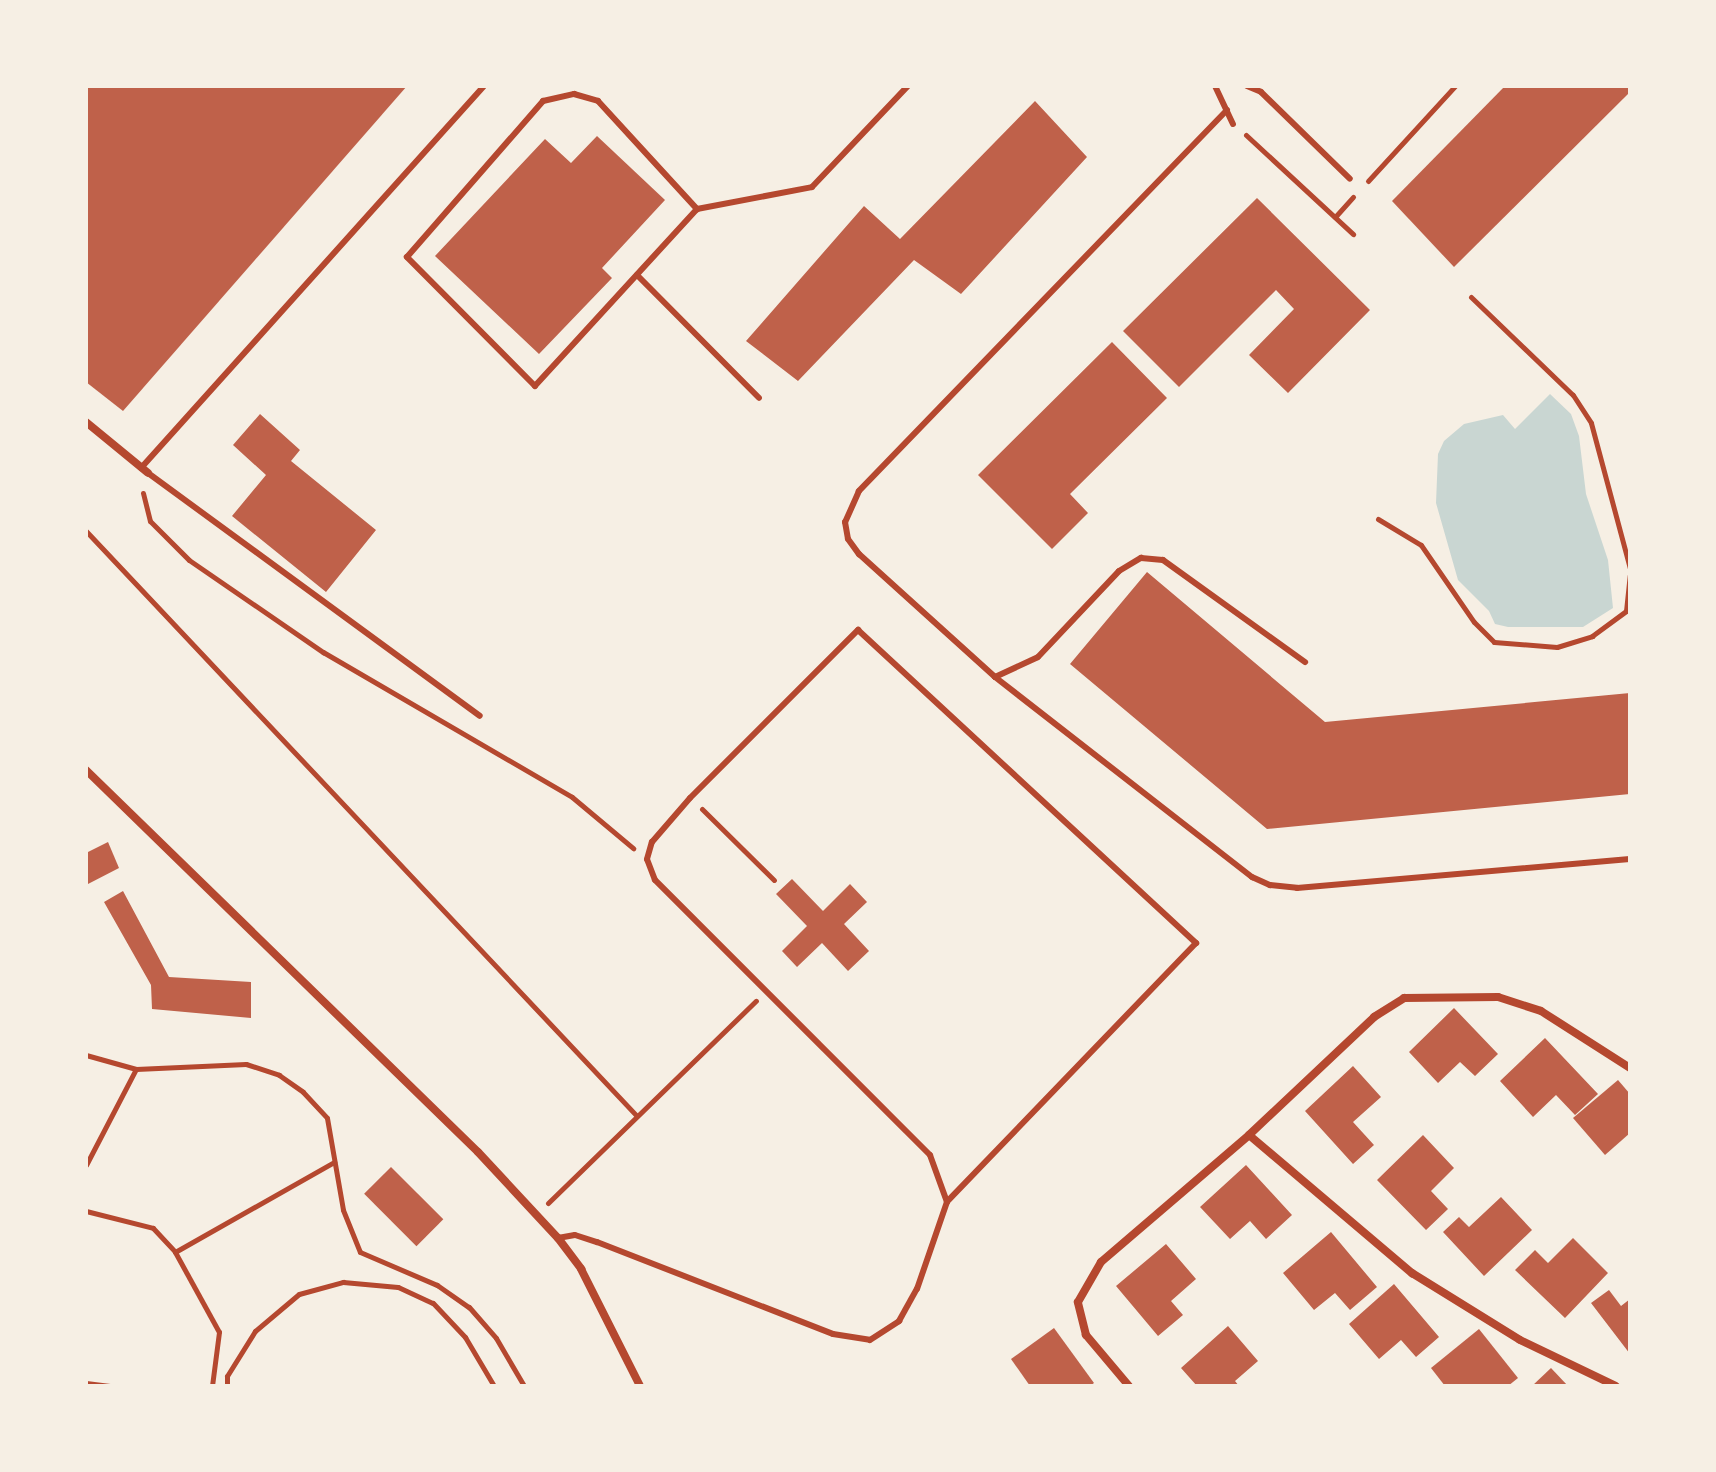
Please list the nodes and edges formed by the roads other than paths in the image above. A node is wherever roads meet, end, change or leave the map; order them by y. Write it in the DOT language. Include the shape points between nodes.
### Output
graph roads {
  1 [pos="484,86"];
  2 [pos="908,86"];
  3 [pos="1215,86"];
  4 [pos="1247,86"];
  5 [pos="1227,110"];
  6 [pos="1233,124"];
  7 [pos="1350,179"];
  8 [pos="697,209"];
  9 [pos="637,275"];
  10 [pos="759,398"];
  11 [pos="86,422"];
  12 [pos="145,471"];
  13 [pos="1305,662"];
  14 [pos="995,677"];
  15 [pos="480,716"];
  16 [pos="86,770"];
  17 [pos="1630,859"];
  18 [pos="1630,1068"];
  19 [pos="1249,1135"];
  20 [pos="947,1202"];
  21 [pos="558,1238"];
  22 [pos="640,1386"];
  23 [pos="1129,1386"];
  24 [pos="1616,1386"];
  1 -- 12 [label="lane"];
  2 -- 8 [label="lane" via="812,187"];
  3 -- 5 [label="lane"];
  4 -- 7 [label="lane" via="1261,92"];
  5 -- 6 [label="lane"];
  5 -- 14 [label="lane" via="848,506 848,539 859,554"];
  8 -- 9 [label="lane"];
  8 -- 9 [label="lane" via="598,101 574,94 543,101 407,257 535,386"];
  9 -- 10 [label="lane"];
  11 -- 12 [label="street"];
  12 -- 15 [label="lane"];
  13 -- 14 [label="lane" via="1163,560 1141,558 1119,571 1038,657"];
  14 -- 17 [label="lane" via="1252,877 1270,885 1297,888"];
  16 -- 21 [label="street"];
  18 -- 19 [label="street" via="1541,1011 1498,997 1404,998 1374,1017"];
  19 -- 23 [label="street" via="1101,1262 1078,1302 1086,1335"];
  19 -- 24 [label="street" via="1412,1273 1520,1340"];
  20 -- 20 [label="lane" via="1196,943 858,630 690,798 652,842 647,859 655,880 930,1155"];
  20 -- 21 [label="lane" via="917,1289 899,1321 870,1340 833,1334 597,1242 575,1235"];
  21 -- 22 [label="street" via="581,1269"];
}
